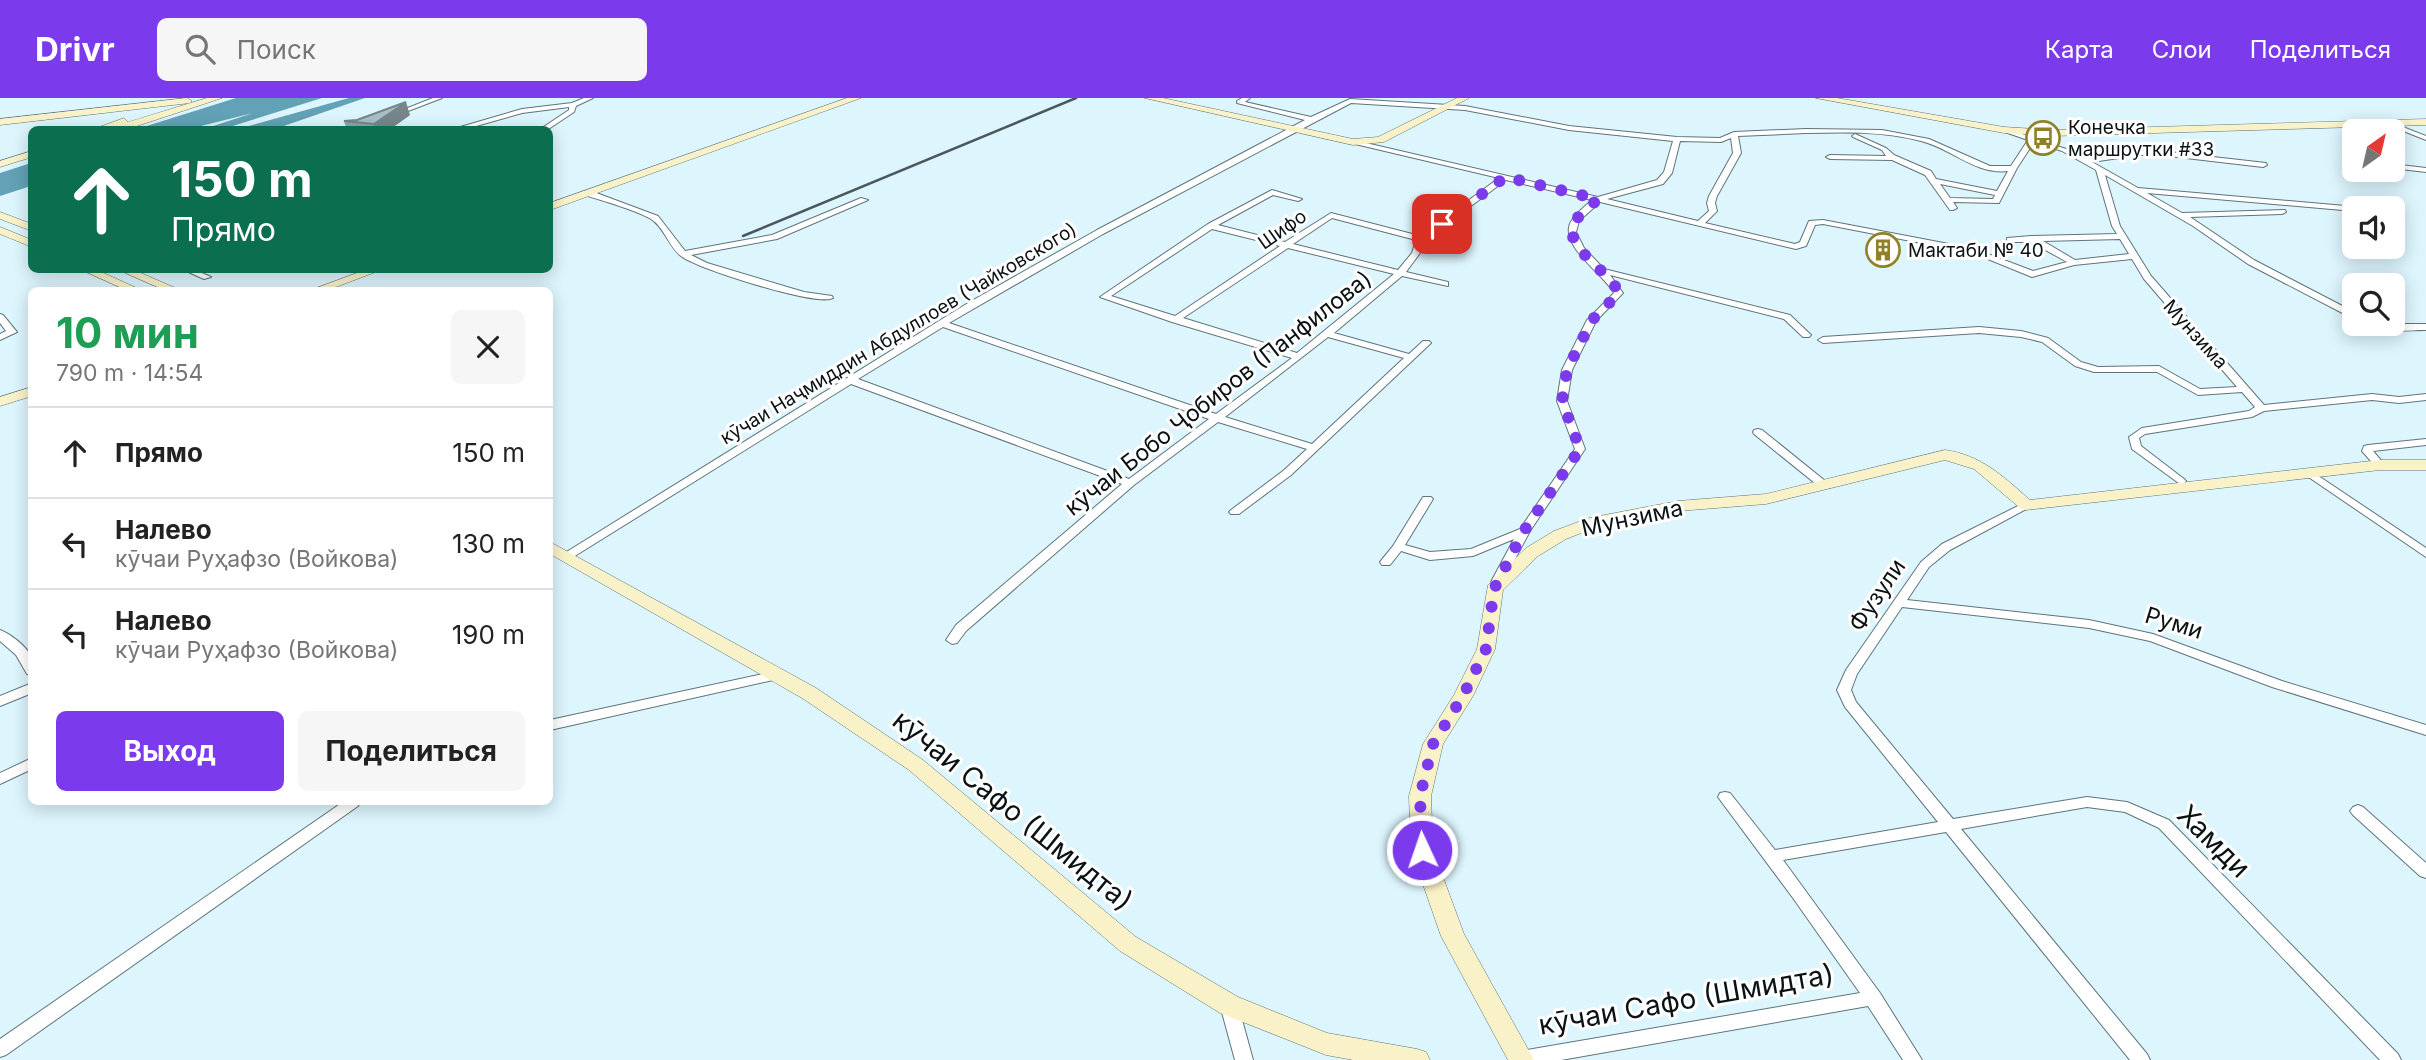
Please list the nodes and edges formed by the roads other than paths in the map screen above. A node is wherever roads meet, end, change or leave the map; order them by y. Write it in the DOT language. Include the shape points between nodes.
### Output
graph roads {
  1 [pos="198,98"];
  2 [pos="217,98"];
  3 [pos="439,98"];
  4 [pos="590,98"];
  5 [pos="856,98"];
  6 [pos="1150,98"];
  7 [pos="1247,98"];
  8 [pos="1464,98"];
  9 [pos="1821,98"];
  10 [pos="1352,100"];
  11 [pos="187,101"];
  12 [pos="573,105"];
  13 [pos="1448,107"];
  14 [pos="390,116"];
  15 [pos="1309,119"];
  16 [pos="2426,122"];
  17 [pos="2405,123"];
  18 [pos="0,125"];
  19 [pos="2342,125"];
  20 [pos="109,126"];
  21 [pos="126,126"];
  22 [pos="468,126"];
  23 [pos="548,126"];
  24 [pos="1290,129"];
  25 [pos="2004,130"];
  26 [pos="2405,130"];
  27 [pos="26,131"];
  28 [pos="1846,131"];
  29 [pos="1734,134"];
  30 [pos="2063,134"];
  31 [pos="2426,138"];
  32 [pos="1677,139"];
  33 [pos="2031,141"];
  34 [pos="1353,142"];
  35 [pos="28,146"];
  36 [pos="28,150"];
  37 [pos="2064,150"];
  38 [pos="15,154"];
  39 [pos="28,155"];
  40 [pos="1830,157"];
  41 [pos="0,158"];
  42 [pos="1894,158"];
  43 [pos="2086,160"];
  44 [pos="0,164"];
  45 [pos="2263,164"];
  46 [pos="2012,168"];
  47 [pos="2405,168"];
  48 [pos="2099,169"];
  49 [pos="2426,170"];
  50 [pos="1505,177"];
  51 [pos="1936,181"];
  52 [pos="2135,190"];
  53 [pos="588,193"];
  54 [pos="2000,194"];
  55 [pos="1298,199"];
  56 [pos="1598,199"];
  57 [pos="864,200"];
  58 [pos="553,206"];
  59 [pos="2342,208"];
  60 [pos="2282,212"];
  61 [pos="0,215"];
  62 [pos="2180,215"];
  63 [pos="1699,224"];
  64 [pos="1211,226"];
  65 [pos="28,227"];
  66 [pos="0,230"];
  67 [pos="2122,236"];
  68 [pos="2031,238"];
  69 [pos="1420,239"];
  70 [pos="2010,240"];
  71 [pos="28,242"];
  72 [pos="1287,246"];
  73 [pos="683,254"];
  74 [pos="2134,257"];
  75 [pos="2074,263"];
  76 [pos="1605,271"];
  77 [pos="1401,272"];
  78 [pos="95,273"];
  79 [pos="132,273"];
  80 [pos="196,273"];
  81 [pos="366,273"];
  82 [pos="207,277"];
  83 [pos="1445,284"];
  84 [pos="128,287"];
  85 [pos="167,287"];
  86 [pos="326,287"];
  87 [pos="828,298"];
  88 [pos="2342,310"];
  89 [pos="0,317"];
  90 [pos="1175,320"];
  91 [pos="941,323"];
  92 [pos="2405,327"];
  93 [pos="2426,327"];
  94 [pos="1327,334"];
  95 [pos="1806,335"];
  96 [pos="0,337"];
  97 [pos="1823,340"];
  98 [pos="1426,344"];
  99 [pos="1299,356"];
  100 [pos="1410,357"];
  101 [pos="850,380"];
  102 [pos="2246,389"];
  103 [pos="28,392"];
  104 [pos="2426,397"];
  105 [pos="0,402"];
  106 [pos="2261,408"];
  107 [pos="1219,419"];
  108 [pos="1758,432"];
  109 [pos="2426,442"];
  110 [pos="1312,447"];
  111 [pos="2426,464"];
  112 [pos="2380,465"];
  113 [pos="2311,474"];
  114 [pos="2180,481"];
  115 [pos="1130,483"];
  116 [pos="1825,486"];
  117 [pos="1427,499"];
  118 [pos="2026,505"];
  119 [pos="1236,512"];
  120 [pos="1524,531"];
  121 [pos="1398,547"];
  122 [pos="554,550"];
  123 [pos="2426,553"];
  124 [pos="1386,562"];
  125 [pos="1494,589"];
  126 [pos="1900,603"];
  127 [pos="0,634"];
  128 [pos="951,640"];
  129 [pos="28,664"];
  130 [pos="777,675"];
  131 [pos="28,689"];
  132 [pos="0,701"];
  133 [pos="553,724"];
  134 [pos="2426,730"];
  135 [pos="28,765"];
  136 [pos="0,779"];
  137 [pos="1725,797"];
  138 [pos="350,805"];
  139 [pos="2358,811"];
  140 [pos="1950,826"];
  141 [pos="1773,856"];
  142 [pos="2426,872"];
  143 [pos="1874,998"];
  144 [pos="1229,1005"];
  145 [pos="0,1049"];
  146 [pos="1244,1060"];
  147 [pos="1417,1060"];
  148 [pos="1517,1060"];
  149 [pos="1913,1060"];
  150 [pos="2141,1060"];
  151 [pos="2392,1060"];
  1 -- 11 [label="street"];
  2 -- 21 [label="street"];
  3 -- 14 [label="street"];
  4 -- 12 [label="street"];
  5 -- 53 [label="street"];
  6 -- 24 [label="street"];
  7 -- 15 [label="street" via="1239,102"];
  8 -- 13 [label="street"];
  9 -- 25 [label="street"];
  10 -- 13 [label="street"];
  10 -- 15 [label="street, кӯчаи Наҷмиддин Абдуллоев (Чайковского)"];
  11 -- 18 [label="street"];
  11 -- 20 [label="street"];
  12 -- 22 [label="street" via="522,111"];
  12 -- 23 [label="street" via="572,111"];
  13 -- 32 [label="street"];
  13 -- 34 [label="street" via="1380,140"];
  15 -- 24 [label="street, кӯчаи Наҷмиддин Абдуллоев (Чайковского)"];
  16 -- 17 [label="street"];
  18 -- 27 [label="street"];
  19 -- 30 [label="street"];
  24 -- 34 [label="street"];
  24 -- 91 [label="street, кӯчаи Наҷмиддин Абдуллоев (Чайковского)"];
  25 -- 30 [label="street"];
  25 -- 33 [label="street"];
  26 -- 31 [label="street"];
  28 -- 29 [label="street"];
  28 -- 42 [label="street"];
  28 -- 46 [label="street" via="1927,140 1973,163"];
  29 -- 32 [label="street" via="1721,140"];
  29 -- 63 [label="street" via="1737,153 1713,196 1713,211"];
  30 -- 37 [label="street"];
  32 -- 56 [label="street" via="1668,173 1660,182"];
  33 -- 37 [label="street"];
  33 -- 46 [label="street"];
  34 -- 50 [label="street"];
  35 -- 38 [label="street"];
  36 -- 38 [label="street"];
  37 -- 43 [label="street"];
  38 -- 41 [label="street"];
  39 -- 44 [label="street"];
  40 -- 42 [label="street"];
  42 -- 51 [label="street"];
  43 -- 45 [label="street" via="2160,153"];
  43 -- 48 [label="street"];
  46 -- 54 [label="street"];
  47 -- 49 [label="street"];
  48 -- 52 [label="street"];
  48 -- 67 [label="street, Мунзима"];
  50 -- 56 [label="street"];
  50 -- 69 [label="street, кӯчаи Бобо Ҷобиров (Панфилова)"];
  51 -- 54 [label="street"];
  51 -- 54 [label="street" via="1950,204 1993,202"];
  52 -- 59 [label="street"];
  52 -- 62 [label="street"];
  53 -- 58 [label="street"];
  53 -- 73 [label="street" via="655,218"];
  55 -- 64 [label="street" via="1272,192"];
  56 -- 63 [label="street"];
  56 -- 76 [label="street" via="1574,223 1573,237 1579,251"];
  57 -- 73 [label="street" via="774,237"];
  60 -- 62 [label="street"];
  61 -- 65 [label="street"];
  62 -- 88 [label="street" via="2251,262"];
  63 -- 75 [label="street" via="1796,247 1803,244 1812,223 1823,222 1975,251 2037,274"];
  64 -- 72 [label="street"];
  64 -- 90 [label="street" via="1105,294 1108,300"];
  66 -- 71 [label="street"];
  67 -- 68 [label="street"];
  67 -- 74 [label="street, Мунзима"];
  68 -- 70 [label="street"];
  68 -- 75 [label="street"];
  69 -- 72 [label="street, Шифо" via="1331,215"];
  69 -- 77 [label="street, кӯчаи Бобо Ҷобиров (Панфилова)" via="1416,253"];
  72 -- 77 [label="street"];
  72 -- 90 [label="street, Шифо"];
  73 -- 87 [label="street" via="779,289"];
  74 -- 75 [label="street"];
  74 -- 102 [label="street, Мунзима" via="2183,321"];
  76 -- 95 [label="street" via="1787,317"];
  76 -- 120 [label="street" via="1619,293 1592,320 1567,370 1562,401 1580,449"];
  77 -- 83 [label="street"];
  77 -- 94 [label="street, кӯчаи Бобо Ҷобиров (Панфилова)"];
  78 -- 84 [label="street"];
  79 -- 85 [label="street"];
  80 -- 82 [label="street"];
  81 -- 86 [label="street"];
  89 -- 96 [label="street" via="12,332"];
  90 -- 99 [label="street"];
  91 -- 101 [label="street, кӯчаи Наҷмиддин Абдуллоев (Чайковского)"];
  91 -- 107 [label="street"];
  92 -- 93 [label="street"];
  94 -- 99 [label="street, кӯчаи Бобо Ҷобиров (Панфилова)"];
  94 -- 100 [label="street"];
  97 -- 102 [label="street" via="1979,330 2021,334 2045,340 2078,364 2097,370 2158,369 2198,392"];
  98 -- 100 [label="street"];
  99 -- 107 [label="street, кӯчаи Бобо Ҷобиров (Панфилова)"];
  100 -- 110 [label="street"];
  101 -- 115 [label="street"];
  101 -- 122 [label="street, кӯчаи Наҷмиддин Абдуллоев (Чайковского)"];
  102 -- 106 [label="street, Мунзима"];
  103 -- 105 [label="street"];
  104 -- 106 [label="street" via="2372,397"];
  106 -- 114 [label="street" via="2252,414 2142,431 2134,437 2136,447"];
  107 -- 110 [label="street"];
  107 -- 115 [label="street, кӯчаи Бобо Ҷобиров (Панфилова)"];
  108 -- 116 [label="street"];
  109 -- 112 [label="street" via="2368,448"];
  110 -- 119 [label="street" via="1287,473"];
  111 -- 112 [label="street, Фузули"];
  112 -- 113 [label="street, Фузули"];
  113 -- 118 [label="street, Фузули"];
  113 -- 123 [label="street"];
  115 -- 128 [label="street, кӯчаи Бобо Ҷобиров (Панфилова)"];
  116 -- 118 [label="street, Мунзима" via="1959,456 1978,464"];
  116 -- 125 [label="street, Мунзима" via="1766,499 1678,506 1595,522 1532,552"];
  117 -- 121 [label="street"];
  118 -- 126 [label="street, Фузули" via="1946,547 1925,565"];
  120 -- 121 [label="street" via="1473,552 1430,556"];
  120 -- 125 [label="street"];
  121 -- 124 [label="street"];
  122 -- 130 [label="street, кӯчаи Сафо (Шмидта)"];
  125 -- 148 [label="street" via="1486,649 1433,744 1420,796 1422,850 1453,936"];
  126 -- 134 [label="street, Руми" via="2089,624 2153,638 2277,684"];
  126 -- 140 [label="street, Фузули" via="1844,690 1850,705"];
  127 -- 129 [label="street"];
  130 -- 133 [label="street"];
  130 -- 144 [label="street, кӯчаи Сафо (Шмидта)" via="916,765 1128,944"];
  131 -- 132 [label="street"];
  135 -- 136 [label="street"];
  137 -- 141 [label="street"];
  138 -- 145 [label="street"];
  139 -- 142 [label="street"];
  140 -- 141 [label="street, Хамди"];
  140 -- 150 [label="street, Фузули"];
  140 -- 151 [label="street, Хамди" via="2087,802 2114,802 2138,810 2164,824"];
  141 -- 143 [label="street"];
  143 -- 148 [label="street, кӯчаи Сафо (Шмидта)"];
  143 -- 149 [label="street"];
  144 -- 146 [label="street"];
  144 -- 147 [label="street, кӯчаи Сафо (Шмидта)" via="1326,1044"];
}
